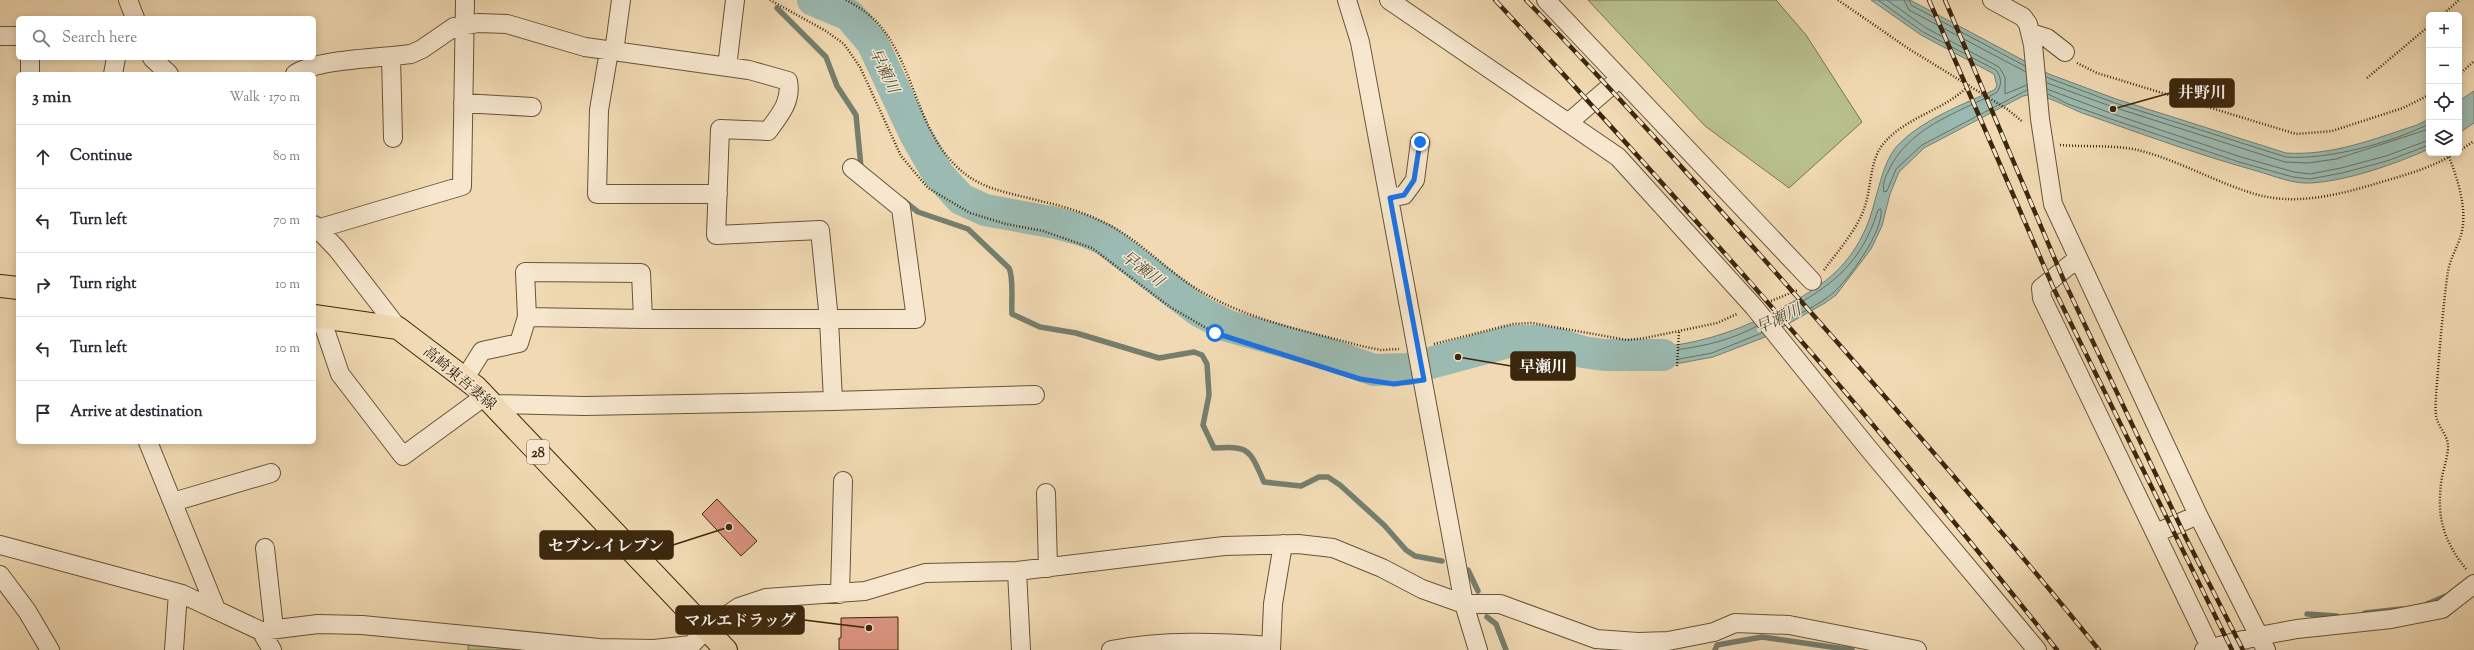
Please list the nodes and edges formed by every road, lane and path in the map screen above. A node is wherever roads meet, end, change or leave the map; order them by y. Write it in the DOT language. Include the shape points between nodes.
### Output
graph roads {
  1 [pos="128,0"];
  2 [pos="465,0"];
  3 [pos="621,0"];
  4 [pos="735,0"];
  5 [pos="770,0"];
  6 [pos="846,0"];
  7 [pos="1347,0"];
  8 [pos="1389,0"];
  9 [pos="1546,0"];
  10 [pos="1838,0"];
  11 [pos="1992,0"];
  12 [pos="2459,0"];
  13 [pos="2445,12"];
  14 [pos="134,16"];
  15 [pos="465,25"];
  16 [pos="2426,29"];
  17 [pos="0,36"];
  18 [pos="16,36"];
  19 [pos="2032,39"];
  20 [pos="612,51"];
  21 [pos="2065,52"];
  22 [pos="391,57"];
  23 [pos="30,60"];
  24 [pos="116,60"];
  25 [pos="154,60"];
  26 [pos="2474,62"];
  27 [pos="727,67"];
  28 [pos="30,72"];
  29 [pos="113,72"];
  30 [pos="167,72"];
  31 [pos="298,72"];
  32 [pos="2462,72"];
  33 [pos="1620,78"];
  34 [pos="2367,78"];
  35 [pos="1969,85"];
  36 [pos="2426,96"];
  37 [pos="463,104"];
  38 [pos="532,107"];
  39 [pos="2033,122"];
  40 [pos="1568,123"];
  41 [pos="393,138"];
  42 [pos="2474,141"];
  43 [pos="1420,142"];
  44 [pos="2060,145"];
  45 [pos="2462,149"];
  46 [pos="2449,157"];
  47 [pos="852,168"];
  48 [pos="718,194"];
  49 [pos="1390,198"];
  50 [pos="316,227"];
  51 [pos="2077,259"];
  52 [pos="1812,281"];
  53 [pos="0,286"];
  54 [pos="16,288"];
  55 [pos="1763,308"];
  56 [pos="1739,314"];
  57 [pos="318,317"];
  58 [pos="527,317"];
  59 [pos="643,319"];
  60 [pos="830,320"];
  61 [pos="398,328"];
  62 [pos="1678,332"];
  63 [pos="1416,349"];
  64 [pos="1677,366"];
  65 [pos="1424,377"];
  66 [pos="465,378"];
  67 [pos="1035,394"];
  68 [pos="489,400"];
  69 [pos="833,401"];
  70 [pos="149,444"];
  71 [pos="271,473"];
  72 [pos="843,481"];
  73 [pos="1046,493"];
  74 [pos="173,502"];
  75 [pos="2198,514"];
  76 [pos="2156,533"];
  77 [pos="1283,544"];
  78 [pos="0,545"];
  79 [pos="265,548"];
  80 [pos="1048,568"];
  81 [pos="1017,571"];
  82 [pos="0,575"];
  83 [pos="2470,577"];
  84 [pos="178,593"];
  85 [pos="840,594"];
  86 [pos="1464,604"];
  87 [pos="216,609"];
  88 [pos="707,629"];
  89 [pos="268,630"];
  90 [pos="2262,643"];
  91 [pos="1271,648"];
  92 [pos="599,649"];
  93 [pos="50,650"];
  94 [pos="174,650"];
  95 [pos="272,650"];
  96 [pos="726,650"];
  97 [pos="1021,650"];
  98 [pos="1111,650"];
  99 [pos="1478,650"];
  100 [pos="1917,650"];
  101 [pos="2037,650"];
  102 [pos="2208,650"];
  1 -- 14 [label="street"];
  2 -- 15 [label="street"];
  3 -- 20 [label="street"];
  4 -- 27 [label="street"];
  5 -- 65 [label="path" via="844,44 860,67 901,156 928,188 970,214 1043,231 1092,248 1170,307 1215,333 1360,379 1394,384"];
  6 -- 63 [label="path" via="882,27 892,42 944,153 955,166 980,185 994,191 1067,208 1103,221 1198,290 1243,311 1361,346 1381,350"];
  7 -- 49 [label="street" via="1360,42"];
  8 -- 40 [label="street"];
  9 -- 33 [label="street"];
  10 -- 35 [label="path" via="1909,49"];
  11 -- 19 [label="street" via="2023,17"];
  12 -- 13 [label="path"];
  15 -- 20 [label="street" via="507,24 585,47"];
  15 -- 22 [label="street" via="454,27 416,52"];
  15 -- 37 [label="street"];
  16 -- 34 [label="path"];
  17 -- 18 [label="street"];
  19 -- 21 [label="street" via="2047,38"];
  19 -- 39 [label="street"];
  20 -- 27 [label="street"];
  20 -- 48 [label="street" via="599,110 597,194"];
  21 -- 36 [label="path" via="2084,67 2097,73 2296,134 2332,131 2403,108"];
  22 -- 31 [label="street" via="320,65"];
  22 -- 41 [label="street"];
  23 -- 28 [label="street"];
  24 -- 29 [label="street"];
  25 -- 30 [label="street"];
  26 -- 32 [label="path"];
  27 -- 48 [label="street" via="778,77 788,81 790,92 785,108 768,131 720,129"];
  33 -- 40 [label="street"];
  33 -- 52 [label="street"];
  35 -- 39 [label="path"];
  35 -- 52 [label="path" via="1957,96 1900,129 1883,143 1874,163 1865,209 1860,219 1822,273"];
  37 -- 38 [label="street"];
  37 -- 50 [label="street" via="462,186"];
  39 -- 51 [label="street" via="2050,196"];
  40 -- 55 [label="street" via="1618,157"];
  42 -- 45 [label="path"];
  43 -- 49 [label="street" via="1414,180 1404,195"];
  44 -- 46 [label="path" via="2108,146 2134,150 2256,195 2284,200 2318,198 2355,190 2420,170"];
  46 -- 83 [label="path" via="2457,178 2462,225 2460,237 2451,255 2447,276 2436,396 2436,415 2448,446 2439,509 2441,525"];
  47 -- 60 [label="street" via="901,208 916,319"];
  48 -- 60 [label="street" via="716,235 820,230"];
  49 -- 63 [label="street"];
  50 -- 61 [label="street" via="338,249"];
  51 -- 75 [label="street"];
  51 -- 76 [label="street" via="2041,288 2042,298"];
  52 -- 55 [label="path"];
  53 -- 54 [label="main road"];
  55 -- 101 [label="street" via="1776,334"];
  56 -- 62 [label="path" via="1717,323"];
  57 -- 61 [label="main road, 高崎東吾妻線 / 28"];
  57 -- 68 [label="street" via="340,374 403,456"];
  58 -- 59 [label="street"];
  58 -- 59 [label="street" via="525,272 641,273"];
  58 -- 66 [label="street" via="518,343 482,351"];
  59 -- 60 [label="street"];
  60 -- 69 [label="street"];
  61 -- 66 [label="main road, 高崎東吾妻線 / 28"];
  62 -- 63 [label="path" via="1628,340 1532,323 1513,324"];
  62 -- 64 [label="path"];
  63 -- 65 [label="street"];
  65 -- 86 [label="street"];
  66 -- 68 [label="main road, 高崎東吾妻線 / 28"];
  67 -- 69 [label="street"];
  68 -- 69 [label="street" via="585,406"];
  68 -- 88 [label="main road, 高崎東吾妻線 / 28"];
  70 -- 74 [label="street"];
  71 -- 74 [label="street"];
  72 -- 85 [label="street"];
  73 -- 80 [label="street"];
  74 -- 87 [label="street"];
  75 -- 76 [label="street"];
  75 -- 90 [label="street"];
  76 -- 102 [label="street"];
  77 -- 80 [label="street" via="1224,546"];
  77 -- 86 [label="street" via="1333,548"];
  77 -- 91 [label="street" via="1273,604"];
  78 -- 84 [label="street"];
  79 -- 89 [label="street"];
  80 -- 81 [label="street"];
  81 -- 85 [label="street" via="925,573 865,591"];
  81 -- 97 [label="street"];
  82 -- 93 [label="street" via="27,611"];
  83 -- 90 [label="street" via="2442,609 2391,619 2297,629"];
  84 -- 87 [label="street"];
  84 -- 94 [label="street"];
  85 -- 88 [label="street" via="766,598 739,607"];
  86 -- 99 [label="street"];
  86 -- 100 [label="street" via="1500,604 1596,639 1668,641 1714,632 1735,623 1789,624"];
  87 -- 89 [label="street"];
  88 -- 92 [label="street" via="691,645 654,649"];
  88 -- 96 [label="main road, 高崎東吾妻線 / 28"];
  89 -- 92 [label="street" via="318,624 362,625"];
  89 -- 95 [label="street"];
  90 -- 102 [label="street"];
  91 -- 98 [label="street" via="1205,642 1144,644"];
}
